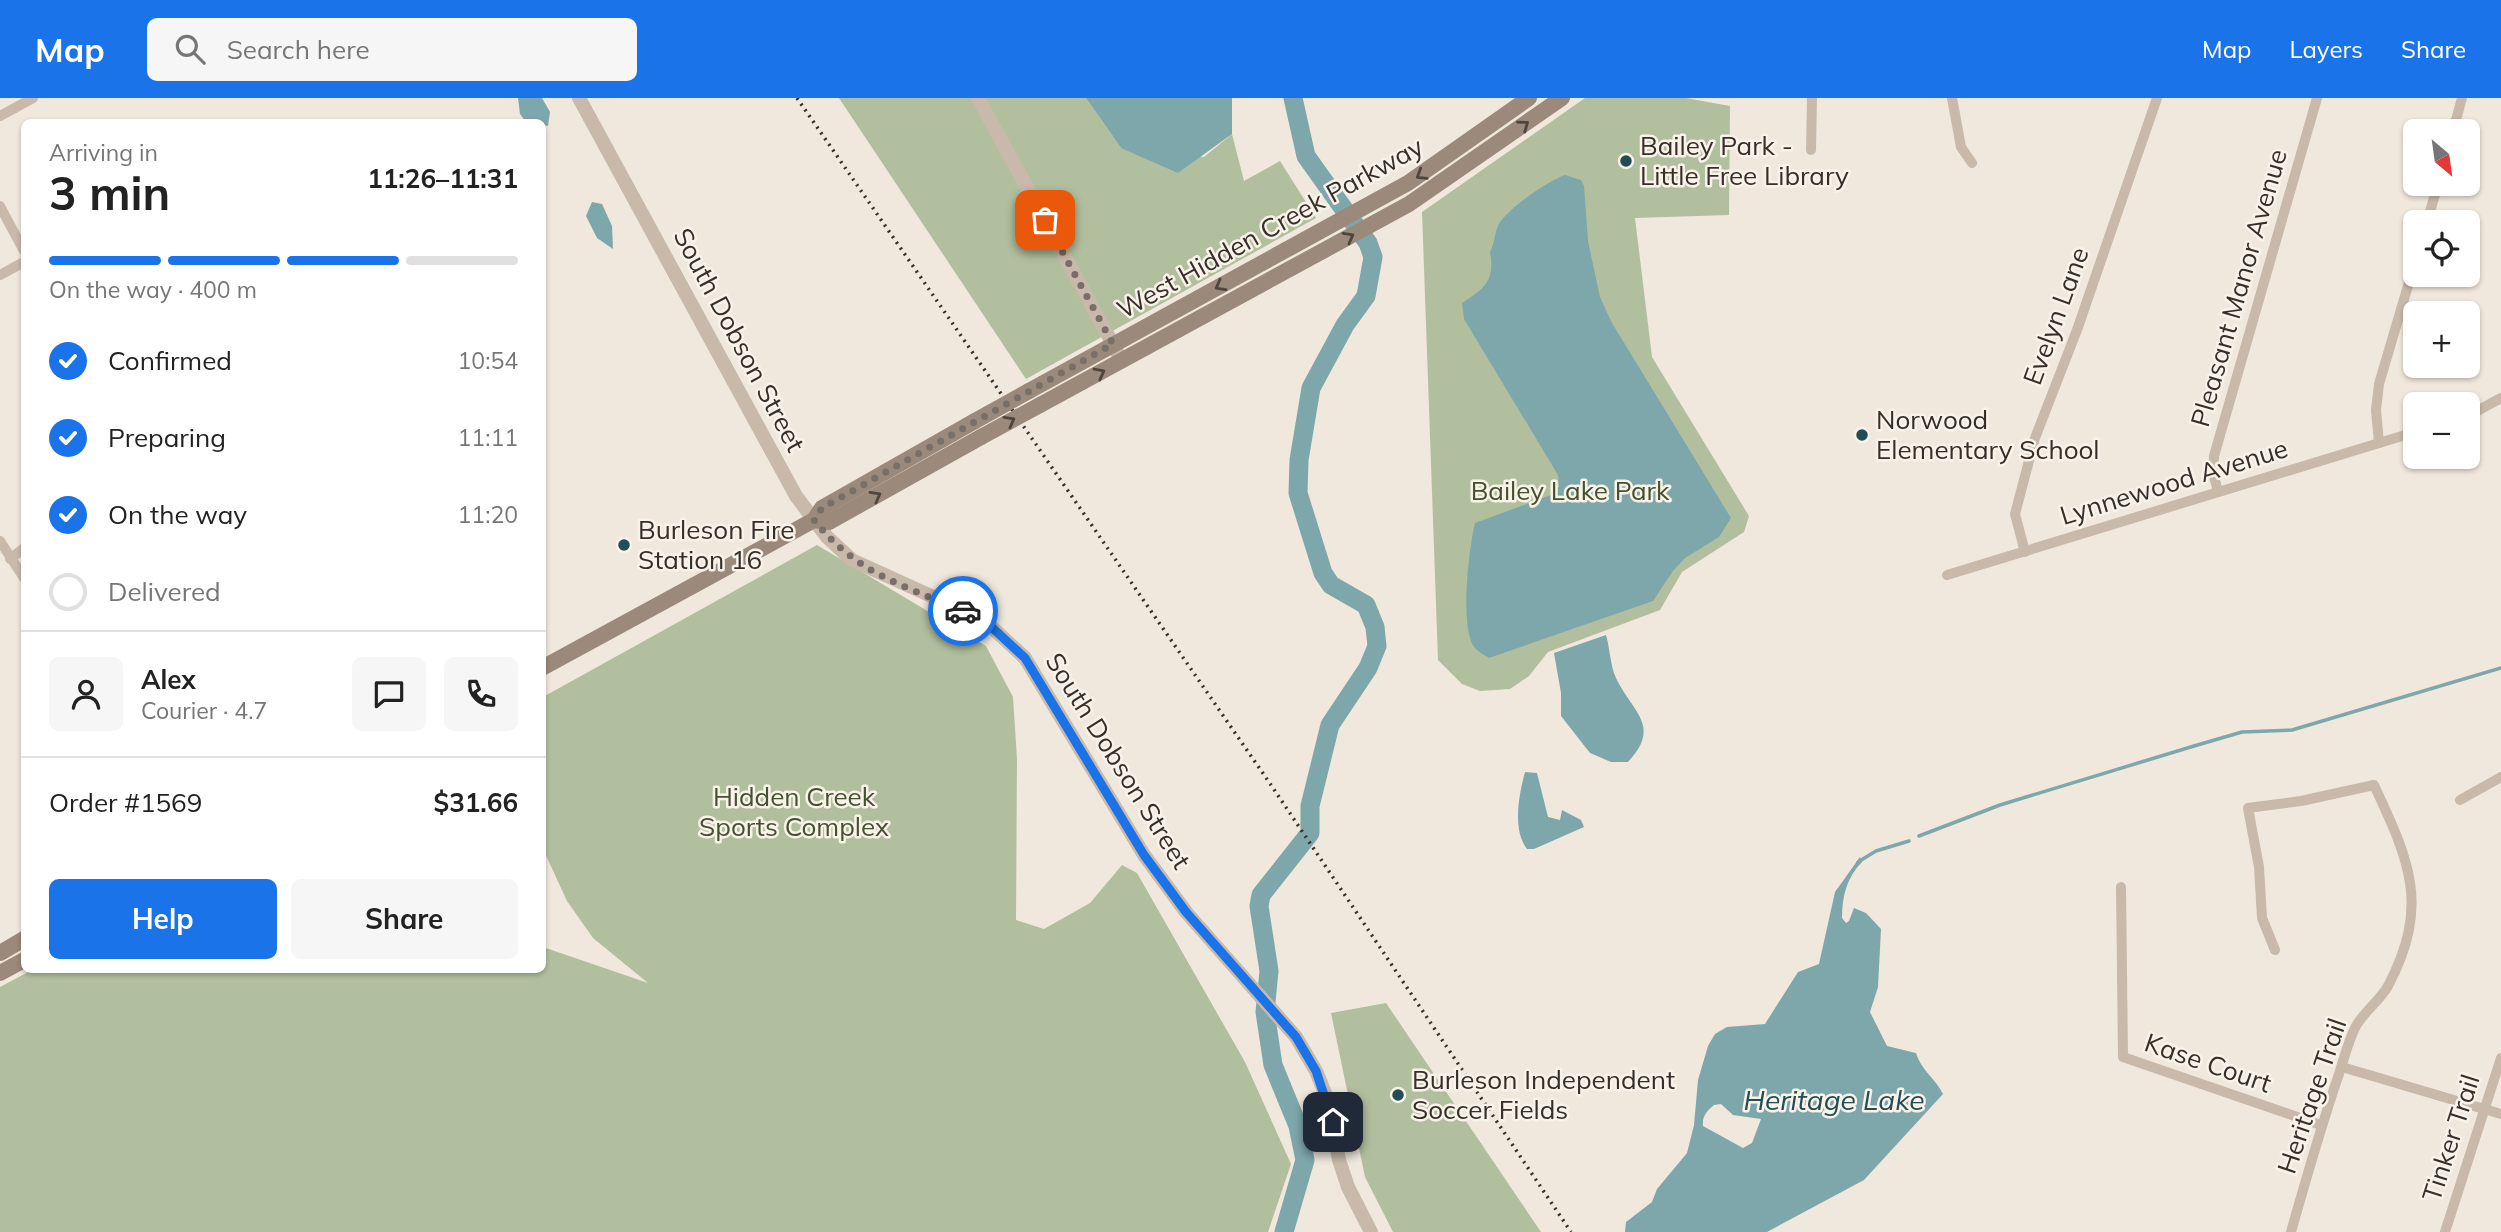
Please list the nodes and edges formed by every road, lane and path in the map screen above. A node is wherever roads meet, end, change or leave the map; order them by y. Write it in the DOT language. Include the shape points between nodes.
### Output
graph roads {
  1 [pos="33,98"];
  2 [pos="579,98"];
  3 [pos="978,98"];
  4 [pos="1529,98"];
  5 [pos="1562,98"];
  6 [pos="1812,98"];
  7 [pos="1952,98"];
  8 [pos="2157,98"];
  9 [pos="2317,98"];
  10 [pos="2462,98"];
  11 [pos="0,116"];
  12 [pos="2456,119"];
  13 [pos="1811,150"];
  14 [pos="1972,163"];
  15 [pos="0,206"];
  16 [pos="21,245"];
  17 [pos="21,263"];
  18 [pos="0,275"];
  19 [pos="2408,287"];
  20 [pos="1113,344"];
  21 [pos="1122,361"];
  22 [pos="2501,398"];
  23 [pos="2480,409"];
  24 [pos="2403,436"];
  25 [pos="2379,443"];
  26 [pos="2218,491"];
  27 [pos="814,520"];
  28 [pos="0,541"];
  29 [pos="21,550"];
  30 [pos="2025,552"];
  31 [pos="10,559"];
  32 [pos="21,574"];
  33 [pos="1947,575"];
  34 [pos="546,666"];
  35 [pos="2501,777"];
  36 [pos="2460,800"];
  37 [pos="2121,887"];
  38 [pos="21,938"];
  39 [pos="21,939"];
  40 [pos="0,945"];
  41 [pos="2275,950"];
  42 [pos="0,953"];
  43 [pos="21,962"];
  44 [pos="0,973"];
  45 [pos="2501,1058"];
  46 [pos="2342,1067"];
  47 [pos="2483,1108"];
  48 [pos="2501,1114"];
  49 [pos="2321,1125"];
  50 [pos="1371,1232"];
  51 [pos="2291,1232"];
  52 [pos="2445,1232"];
  1 -- 11 [label="street"];
  2 -- 27 [label="street, South Dobson Street" via="779,468"];
  3 -- 20 [label="street"];
  4 -- 20 [label="main road, West Hidden Creek Parkway, one-way" via="1408,183"];
  21 -- 5 [label="main road, West Hidden Creek Parkway, one-way" via="1409,204"];
  6 -- 13 [label="street"];
  7 -- 14 [label="street" via="1961,147"];
  8 -- 30 [label="street, Evelyn Lane" via="2035,438 2015,514"];
  9 -- 26 [label="street, Pleasant Manor Avenue" via="2214,456"];
  10 -- 12 [label="street"];
  15 -- 16 [label="street"];
  17 -- 18 [label="street"];
  19 -- 25 [label="street" via="2379,384"];
  20 -- 21 [label="street"];
  20 -- 27 [label="main road, West Hidden Creek Parkway, bridge" via="822,508"];
  27 -- 21 [label="main road, West Hidden Creek Parkway, one-way, bridge" via="829,522"];
  22 -- 23 [label="street"];
  24 -- 25 [label="street, Lynnewood Avenue"];
  25 -- 26 [label="street, Lynnewood Avenue"];
  26 -- 30 [label="street, Lynnewood Avenue"];
  27 -- 34 [label="main road"];
  27 -- 50 [label="street, South Dobson Street" via="852,560 984,620 1025,658 1144,855 1186,912 1283,1023 1316,1071 1329,1103 1348,1187"];
  28 -- 31 [label="street"];
  29 -- 31 [label="street"];
  30 -- 33 [label="street, Lynnewood Avenue"];
  31 -- 32 [label="street"];
  35 -- 36 [label="street"];
  37 -- 49 [label="street, Kase Court" via="2123,1057"];
  38 -- 40 [label="main road"];
  39 -- 42 [label="main road"];
  41 -- 46 [label="street, Heritage Trail" via="2262,918 2248,808 2374,785 2395,828 2414,902 2403,956 2386,990 2355,1027"];
  43 -- 44 [label="main road"];
  45 -- 47 [label="street, Tinker Trail"];
  46 -- 47 [label="street"];
  46 -- 49 [label="street, Heritage Trail"];
  47 -- 48 [label="street"];
  47 -- 52 [label="street, Tinker Trail"];
  49 -- 51 [label="street, Heritage Trail"];
}
